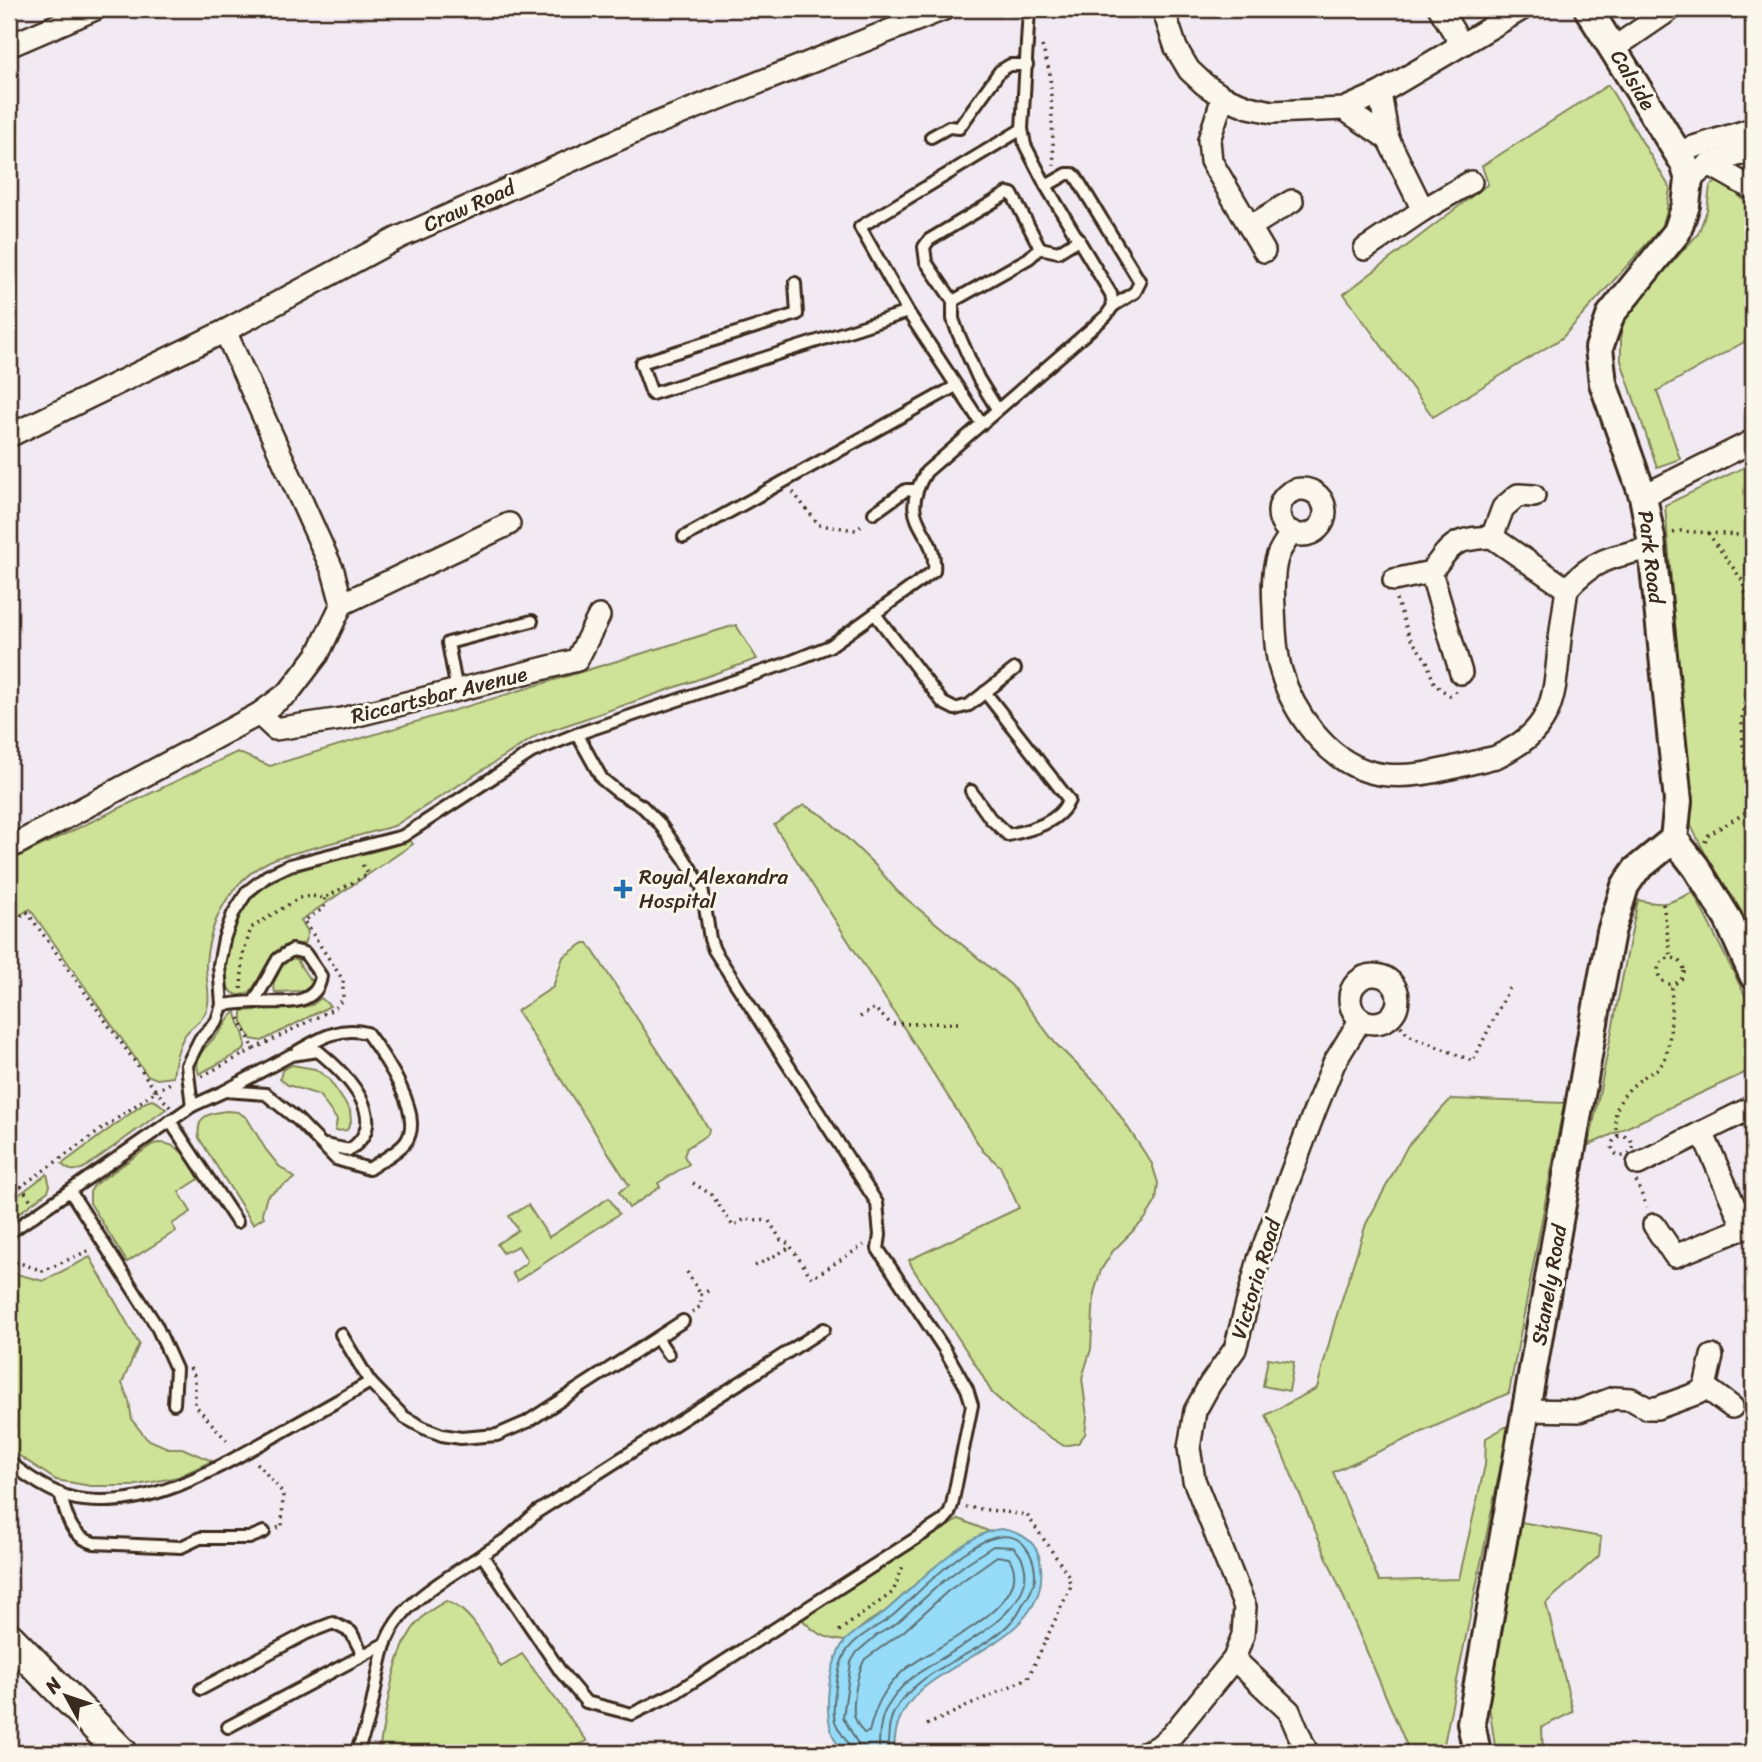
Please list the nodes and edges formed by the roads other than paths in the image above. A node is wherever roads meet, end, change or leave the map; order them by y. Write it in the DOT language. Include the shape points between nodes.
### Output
graph roads {
  1 [pos="95,9"];
  2 [pos="944,9"];
  3 [pos="1029,9"];
  4 [pos="1163,9"];
  5 [pos="1440,9"];
  6 [pos="1522,9"];
  7 [pos="1588,9"];
  8 [pos="1671,9"];
  9 [pos="1461,44"];
  10 [pos="9,46"];
  11 [pos="1614,48"];
  12 [pos="1027,65"];
  13 [pos="1380,93"];
  14 [pos="1223,97"];
  15 [pos="1345,109"];
  16 [pos="1022,129"];
  17 [pos="1753,129"];
  18 [pos="931,137"];
  19 [pos="1388,139"];
  20 [pos="1753,150"];
  21 [pos="1677,152"];
  22 [pos="1699,172"];
  23 [pos="1471,182"];
  24 [pos="1046,186"];
  25 [pos="1753,189"];
  26 [pos="1292,201"];
  27 [pos="1423,210"];
  28 [pos="1250,227"];
  29 [pos="1079,239"];
  30 [pos="1040,248"];
  31 [pos="1365,249"];
  32 [pos="1264,251"];
  33 [pos="795,283"];
  34 [pos="953,301"];
  35 [pos="1113,306"];
  36 [pos="908,312"];
  37 [pos="225,331"];
  38 [pos="956,386"];
  39 [pos="997,409"];
  40 [pos="981,423"];
  41 [pos="9,436"];
  42 [pos="1753,441"];
  43 [pos="915,490"];
  44 [pos="1534,496"];
  45 [pos="1643,496"];
  46 [pos="874,513"];
  47 [pos="509,524"];
  48 [pos="1292,532"];
  49 [pos="684,537"];
  50 [pos="1492,537"];
  51 [pos="1651,543"];
  52 [pos="1431,572"];
  53 [pos="1394,580"];
  54 [pos="1567,589"];
  55 [pos="342,604"];
  56 [pos="875,614"];
  57 [pos="598,616"];
  58 [pos="532,621"];
  59 [pos="1016,669"];
  60 [pos="1461,673"];
  61 [pos="457,691"];
  62 [pos="985,692"];
  63 [pos="258,714"];
  64 [pos="577,734"];
  65 [pos="971,791"];
  66 [pos="1674,839"];
  67 [pos="9,848"];
  68 [pos="1753,975"];
  69 [pos="254,1002"];
  70 [pos="222,1005"];
  71 [pos="1361,1019"];
  72 [pos="291,1055"];
  73 [pos="225,1091"];
  74 [pos="192,1106"];
  75 [pos="1753,1107"];
  76 [pos="170,1121"];
  77 [pos="1702,1132"];
  78 [pos="325,1145"];
  79 [pos="1638,1164"];
  80 [pos="70,1191"];
  81 [pos="237,1222"];
  82 [pos="1654,1225"];
  83 [pos="9,1233"];
  84 [pos="683,1321"];
  85 [pos="824,1329"];
  86 [pos="341,1334"];
  87 [pos="657,1338"];
  88 [pos="668,1354"];
  89 [pos="1712,1356"];
  90 [pos="370,1382"];
  91 [pos="1705,1387"];
  92 [pos="174,1404"];
  93 [pos="1732,1407"];
  94 [pos="1527,1410"];
  95 [pos="9,1462"];
  96 [pos="60,1493"];
  97 [pos="264,1532"];
  98 [pos="482,1555"];
  99 [pos="9,1638"];
  100 [pos="386,1643"];
  101 [pos="363,1655"];
  102 [pos="1234,1660"];
  103 [pos="201,1689"];
  104 [pos="228,1727"];
  105 [pos="122,1753"];
  106 [pos="355,1753"];
  107 [pos="1144,1753"];
  108 [pos="1307,1753"];
  109 [pos="1477,1753"];
  1 -- 10 [label="street"];
  2 -- 37 [label="street, Craw Road" via="629,134 398,238"];
  3 -- 12 [label="lane"];
  4 -- 14 [label="street" via="1189,70"];
  5 -- 9 [label="street"];
  6 -- 9 [label="street"];
  7 -- 11 [label="street, Calside"];
  8 -- 11 [label="street"];
  9 -- 13 [label="street"];
  11 -- 21 [label="street, Calside"];
  12 -- 16 [label="lane"];
  12 -- 18 [label="lane" via="1010,65 1000,71 959,128 949,127"];
  13 -- 15 [label="street"];
  13 -- 19 [label="street"];
  14 -- 15 [label="street" via="1272,113"];
  14 -- 28 [label="street" via="1209,139 1210,161"];
  15 -- 19 [label="street"];
  16 -- 24 [label="lane"];
  16 -- 36 [label="lane" via="860,227"];
  17 -- 21 [label="street"];
  19 -- 27 [label="street"];
  20 -- 22 [label="street"];
  21 -- 22 [label="street"];
  22 -- 25 [label="street"];
  22 -- 45 [label="street, Park Road" via="1677,233 1611,314 1599,348 1603,383"];
  23 -- 27 [label="street"];
  24 -- 29 [label="lane"];
  24 -- 35 [label="lane" via="1067,174 1076,177 1140,282 1135,292"];
  26 -- 28 [label="street"];
  27 -- 31 [label="street"];
  28 -- 32 [label="street"];
  29 -- 30 [label="lane" via="1058,252"];
  29 -- 35 [label="lane" via="1111,294"];
  30 -- 34 [label="lane"];
  30 -- 34 [label="lane" via="1008,192 929,240 924,247 926,262"];
  33 -- 36 [label="lane" via="797,314 641,363 652,394"];
  34 -- 39 [label="lane" via="958,332"];
  35 -- 39 [label="lane"];
  36 -- 38 [label="lane"];
  37 -- 41 [label="street, Craw Road"];
  37 -- 55 [label="street" via="333,571"];
  38 -- 40 [label="lane"];
  38 -- 49 [label="lane"];
  39 -- 40 [label="lane"];
  40 -- 43 [label="lane" via="926,472"];
  42 -- 45 [label="street"];
  43 -- 46 [label="lane" via="906,490"];
  43 -- 56 [label="lane" via="914,517 936,555 934,571"];
  44 -- 50 [label="street" via="1518,495 1503,509"];
  45 -- 51 [label="street, Park Road"];
  47 -- 55 [label="street"];
  48 -- 54 [label="street" via="1277,556 1273,589 1281,673 1308,725 1327,747 1368,771 1410,776 1496,757 1524,741 1552,705"];
  50 -- 52 [label="street" via="1464,538 1450,547"];
  50 -- 54 [label="street"];
  51 -- 54 [label="street" via="1581,572"];
  51 -- 66 [label="street, Park Road" via="1678,801"];
  52 -- 53 [label="street"];
  52 -- 60 [label="street"];
  55 -- 63 [label="street" via="318,654 289,692"];
  56 -- 62 [label="lane" via="943,703 956,709"];
  56 -- 64 [label="lane" via="830,646 808,655"];
  57 -- 61 [label="street, Riccartsbar Avenue" via="577,660"];
  58 -- 61 [label="lane" via="447,643"];
  59 -- 62 [label="lane"];
  61 -- 63 [label="street, Riccartsbar Avenue" via="342,719 275,729"];
  62 -- 65 [label="lane" via="1069,800 1064,812 1035,829 1008,835"];
  63 -- 67 [label="street"];
  64 -- 70 [label="lane" via="532,752 403,836 290,865 267,876 247,892 223,939 219,965"];
  64 -- 98 [label="lane" via="602,779 659,823 702,887 715,950 877,1203 878,1249 945,1350 972,1405 953,1505 943,1521 675,1693 632,1714 586,1702"];
  66 -- 68 [label="street" via="1728,919"];
  66 -- 94 [label="street, Stanely Road" via="1636,870 1625,886 1611,932"];
  69 -- 69 [label="lane" via="278,959 292,950 305,953 321,976 320,985 307,998"];
  69 -- 70 [label="lane"];
  70 -- 74 [label="lane" via="217,1021 187,1065"];
  71 -- 71 [label="street" via="1352,1010 1351,993 1358,981 1373,975 1389,981 1398,1003 1392,1015 1378,1023"];
  71 -- 102 [label="street, Victoria Road" via="1334,1063 1315,1110 1259,1259 1235,1349 1195,1411 1190,1434 1194,1480 1245,1607 1243,1635"];
  72 -- 73 [label="lane"];
  72 -- 78 [label="lane" via="318,1051 339,1069 367,1110 368,1128 361,1142 349,1150"];
  72 -- 78 [label="lane" via="335,1031 354,1029 367,1033 400,1083 411,1123 405,1144 369,1169 336,1159"];
  73 -- 74 [label="lane"];
  73 -- 78 [label="lane" via="266,1094"];
  74 -- 76 [label="lane"];
  75 -- 77 [label="street"];
  76 -- 80 [label="lane"];
  76 -- 81 [label="lane"];
  77 -- 79 [label="street"];
  77 -- 82 [label="street" via="1744,1228 1675,1256"];
  80 -- 83 [label="lane"];
  80 -- 92 [label="lane" via="156,1325 176,1369"];
  84 -- 87 [label="lane"];
  85 -- 98 [label="lane" via="537,1512"];
  86 -- 90 [label="lane"];
  87 -- 88 [label="lane"];
  87 -- 90 [label="lane" via="514,1429 480,1438 452,1437 424,1428 404,1417"];
  89 -- 91 [label="street"];
  90 -- 96 [label="lane" via="211,1472 153,1494 83,1500"];
  91 -- 93 [label="street"];
  91 -- 94 [label="street" via="1657,1408 1614,1398 1579,1411"];
  94 -- 109 [label="street, Stanely Road" via="1471,1723"];
  95 -- 96 [label="lane"];
  96 -- 97 [label="lane" via="75,1533 94,1543 181,1547 201,1538 248,1538"];
  98 -- 100 [label="lane" via="419,1598"];
  99 -- 105 [label="main road"];
  100 -- 101 [label="lane"];
  100 -- 106 [label="lane" via="365,1736"];
  101 -- 103 [label="lane" via="351,1632 333,1623"];
  101 -- 104 [label="lane"];
  102 -- 107 [label="street, Victoria Road" via="1172,1735"];
  102 -- 108 [label="street" via="1289,1711"];
}
